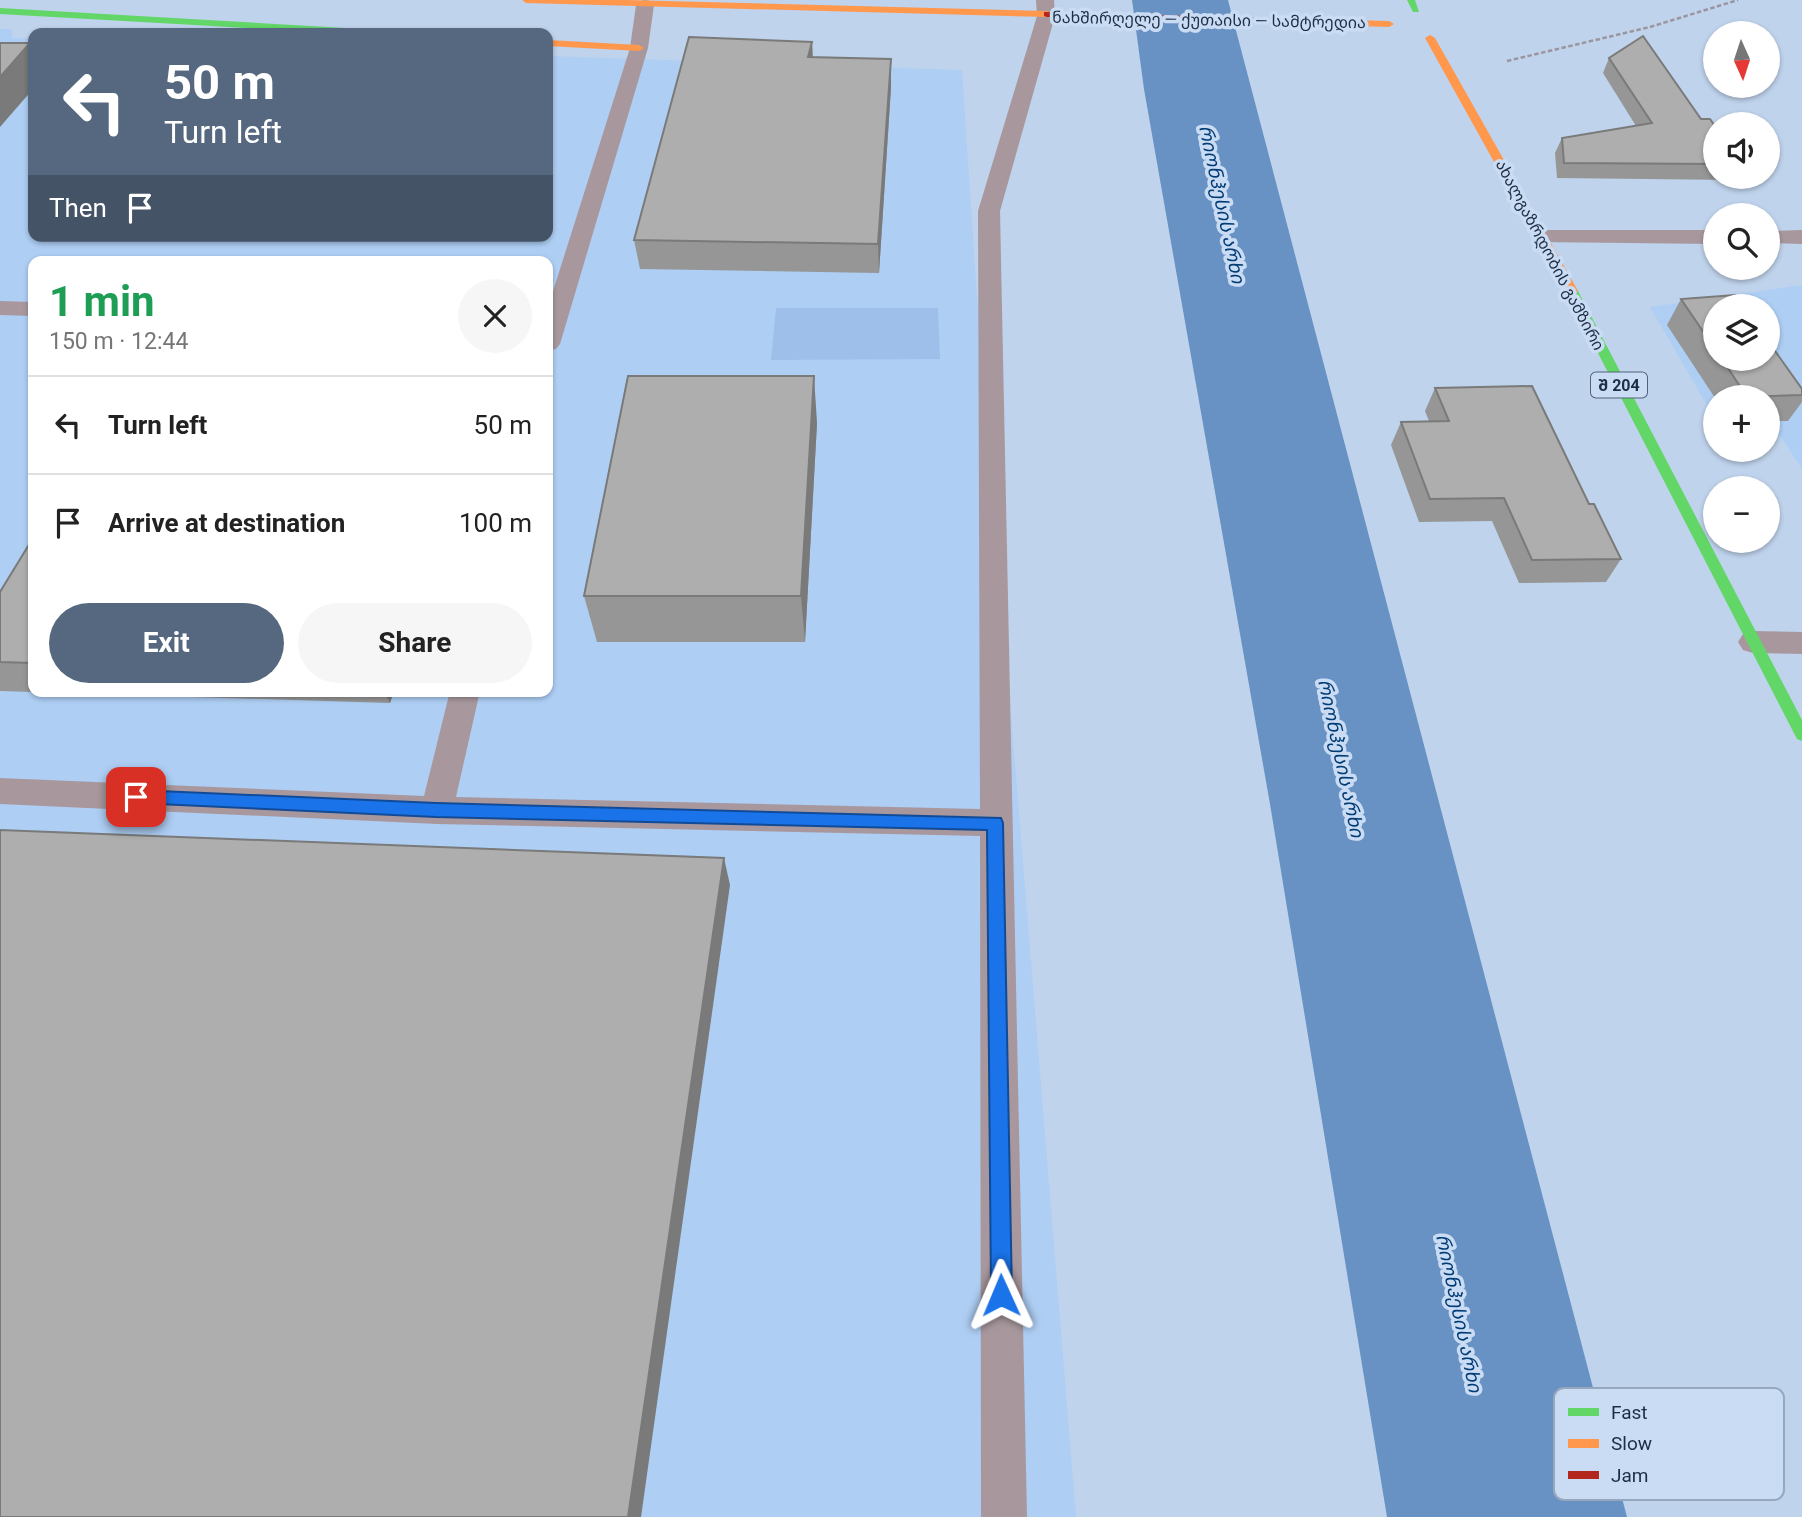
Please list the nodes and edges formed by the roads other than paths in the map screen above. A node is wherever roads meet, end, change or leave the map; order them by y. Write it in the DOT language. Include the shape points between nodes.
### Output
graph roads {
  1 [pos="526,0"];
  2 [pos="645,5"];
  3 [pos="1413,5"];
  4 [pos="1046,8"];
  5 [pos="0,11"];
  6 [pos="1434,14"];
  7 [pos="293,28"];
  8 [pos="1401,32"];
  9 [pos="1437,36"];
  10 [pos="553,43"];
  11 [pos="639,48"];
  12 [pos="1544,237"];
  13 [pos="1703,237"];
  14 [pos="1780,237"];
  15 [pos="1802,237"];
  16 [pos="0,308"];
  17 [pos="28,309"];
  18 [pos="553,312"];
  19 [pos="1753,642"];
  20 [pos="1802,643"];
  21 [pos="464,697"];
  22 [pos="1802,735"];
  23 [pos="0,791"];
  24 [pos="436,810"];
  25 [pos="995,823"];
  26 [pos="1004,1517"];
  1 -- 2 [label="main road, ნახშირღელე — ქუთაისი — სამტრედია"];
  2 -- 4 [label="main road, ნახშირღელე — ქუთაისი — სამტრედია"];
  2 -- 11 [label="lane"];
  3 -- 6 [label="main road"];
  3 -- 8 [label="main road" via="1389,18"];
  4 -- 8 [label="main road, ნახშირღელე — ქუთაისი — სამტრედია" via="1091,17 1272,21"];
  4 -- 25 [label="lane" via="989,211"];
  5 -- 7 [label="main road"];
  8 -- 9 [label="main road, ნახშირღელე — ქუთაისი — სამტრედია"];
  9 -- 12 [label="main road, ახალგაზრდობის გამზირი / შ 204"];
  10 -- 11 [label="main road"];
  11 -- 18 [label="lane"];
  12 -- 13 [label="lane"];
  12 -- 19 [label="main road, ახალგაზრდობის გამზირი / შ 204"];
  14 -- 15 [label="lane"];
  16 -- 17 [label="lane"];
  19 -- 20 [label="lane"];
  19 -- 22 [label="main road, ახალგაზრდობის გამზირი / შ 204"];
  21 -- 24 [label="lane"];
  23 -- 24 [label="lane"];
  24 -- 25 [label="lane"];
  25 -- 26 [label="lane"];
}
